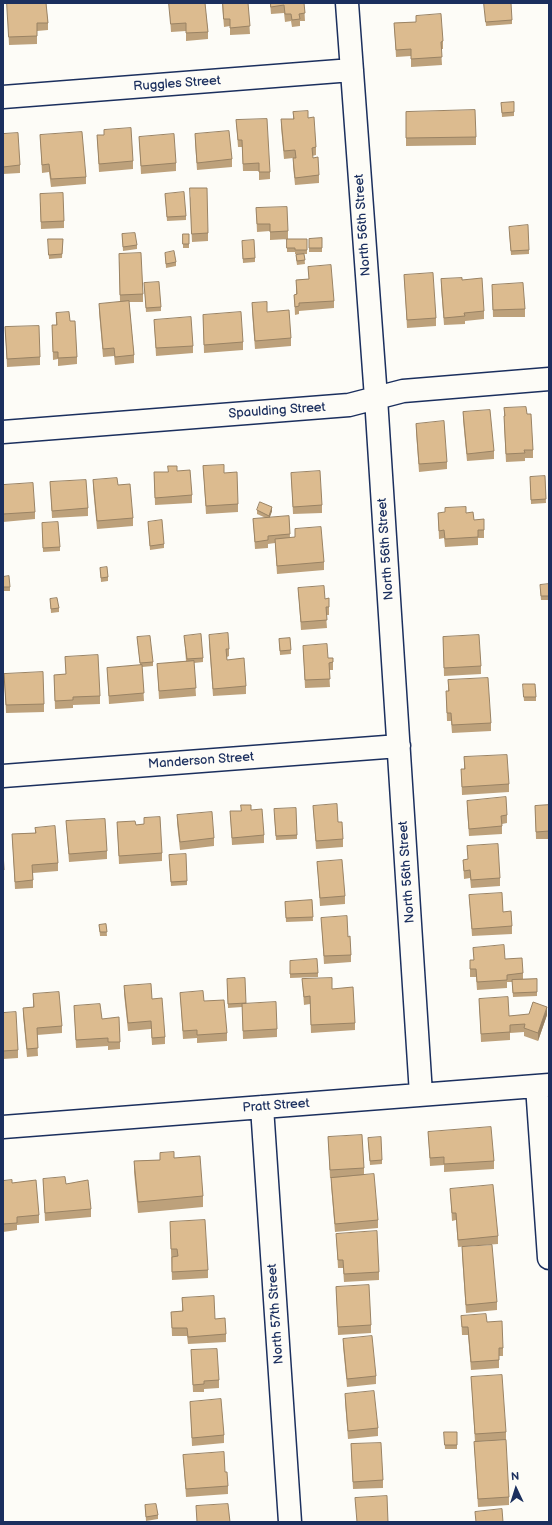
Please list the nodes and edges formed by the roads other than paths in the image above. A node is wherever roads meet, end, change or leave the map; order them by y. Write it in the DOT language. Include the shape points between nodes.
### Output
graph roads {
  1 [pos="346,3"];
  2 [pos="352,70"];
  3 [pos="3,97"];
  4 [pos="549,379"];
  5 [pos="376,398"];
  6 [pos="3,432"];
  7 [pos="399,746"];
  8 [pos="3,776"];
  9 [pos="543,1085"];
  10 [pos="421,1094"];
  11 [pos="262,1107"];
  12 [pos="3,1127"];
  13 [pos="549,1258"];
  14 [pos="290,1522"];
  1 -- 2 [label="street, North 56th Street"];
  2 -- 3 [label="street, Ruggles Street"];
  2 -- 5 [label="street, North 56th Street"];
  4 -- 5 [label="street, Spaulding Street" via="404,391"];
  5 -- 6 [label="street, Spaulding Street" via="349,405"];
  5 -- 7 [label="street, North 56th Street"];
  7 -- 8 [label="street, Manderson Street"];
  7 -- 10 [label="street, North 56th Street"];
  9 -- 10 [label="street, Pratt Street"];
  9 -- 13 [label="street"];
  10 -- 11 [label="street, Pratt Street"];
  11 -- 12 [label="street, Pratt Street"];
  11 -- 14 [label="street, North 57th Street"];
}
